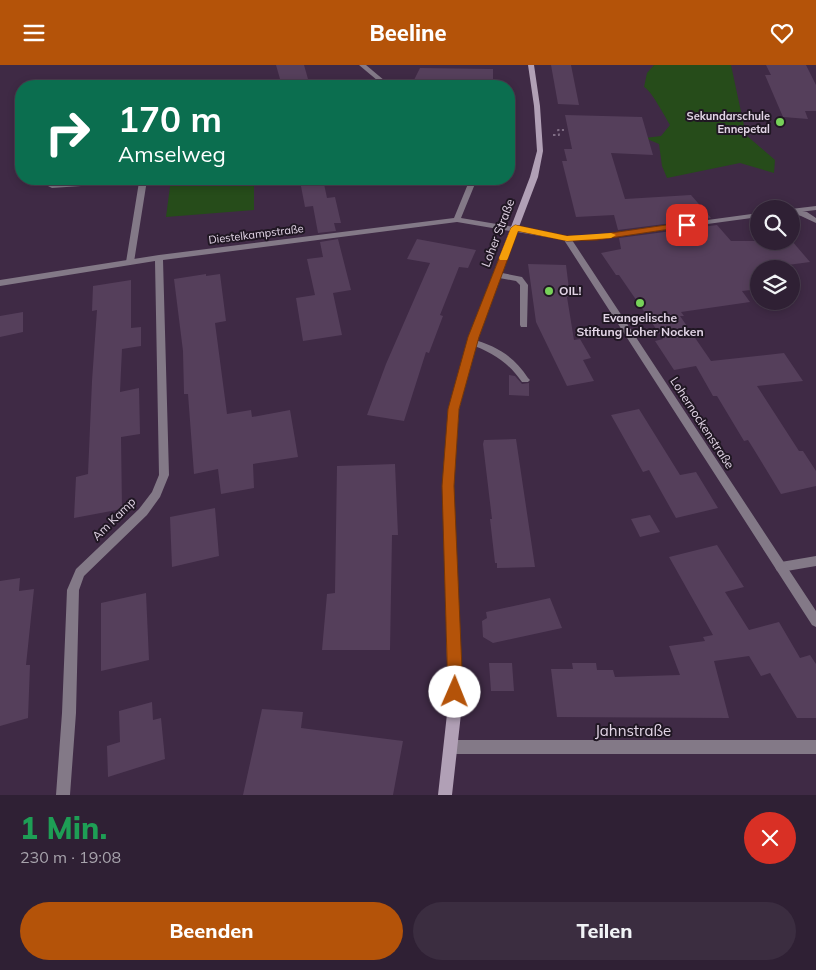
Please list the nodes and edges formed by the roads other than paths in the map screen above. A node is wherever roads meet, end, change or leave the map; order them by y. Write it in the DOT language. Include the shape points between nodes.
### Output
graph roads {
  1 [pos="362,65"];
  2 [pos="531,65"];
  3 [pos="381,80"];
  4 [pos="67,185"];
  5 [pos="142,185"];
  6 [pos="471,185"];
  7 [pos="52,186"];
  8 [pos="816,208"];
  9 [pos="800,210"];
  10 [pos="800,213"];
  11 [pos="750,216"];
  12 [pos="457,220"];
  13 [pos="816,221"];
  14 [pos="515,228"];
  15 [pos="567,238"];
  16 [pos="159,258"];
  17 [pos="130,262"];
  18 [pos="497,275"];
  19 [pos="0,283"];
  20 [pos="524,325"];
  21 [pos="472,342"];
  22 [pos="525,380"];
  23 [pos="816,561"];
  24 [pos="781,567"];
  25 [pos="816,621"];
  26 [pos="451,747"];
  27 [pos="816,747"];
  28 [pos="63,795"];
  29 [pos="445,795"];
  1 -- 3 [label="street"];
  2 -- 14 [label="main road, Loher Straße" via="540,151"];
  4 -- 7 [label="street"];
  5 -- 17 [label="street"];
  6 -- 12 [label="street"];
  8 -- 9 [label="street"];
  10 -- 13 [label="street"];
  11 -- 15 [label="street, Diestelkampstraße" via="597,237"];
  12 -- 14 [label="street, Diestelkampstraße"];
  12 -- 16 [label="street, Diestelkampstraße"];
  14 -- 15 [label="street, Diestelkampstraße"];
  14 -- 18 [label="main road, Loher Straße"];
  15 -- 24 [label="street, Lohernockenstraße"];
  16 -- 17 [label="street, Diestelkampstraße"];
  16 -- 28 [label="street, Am Kamp" via="164,475 143,512 80,573 73,590"];
  17 -- 19 [label="street, Diestelkampstraße"];
  18 -- 20 [label="street" via="519,279 524,285"];
  18 -- 21 [label="main road, Loher Straße"];
  21 -- 22 [label="street" via="490,347 508,358"];
  21 -- 26 [label="main road, Loher Straße" via="454,409 450,449 449,540 456,665"];
  23 -- 24 [label="street"];
  24 -- 25 [label="street, Lohernockenstraße"];
  26 -- 27 [label="street, Jahnstraße"];
  26 -- 29 [label="main road, Loher Straße"];
}
